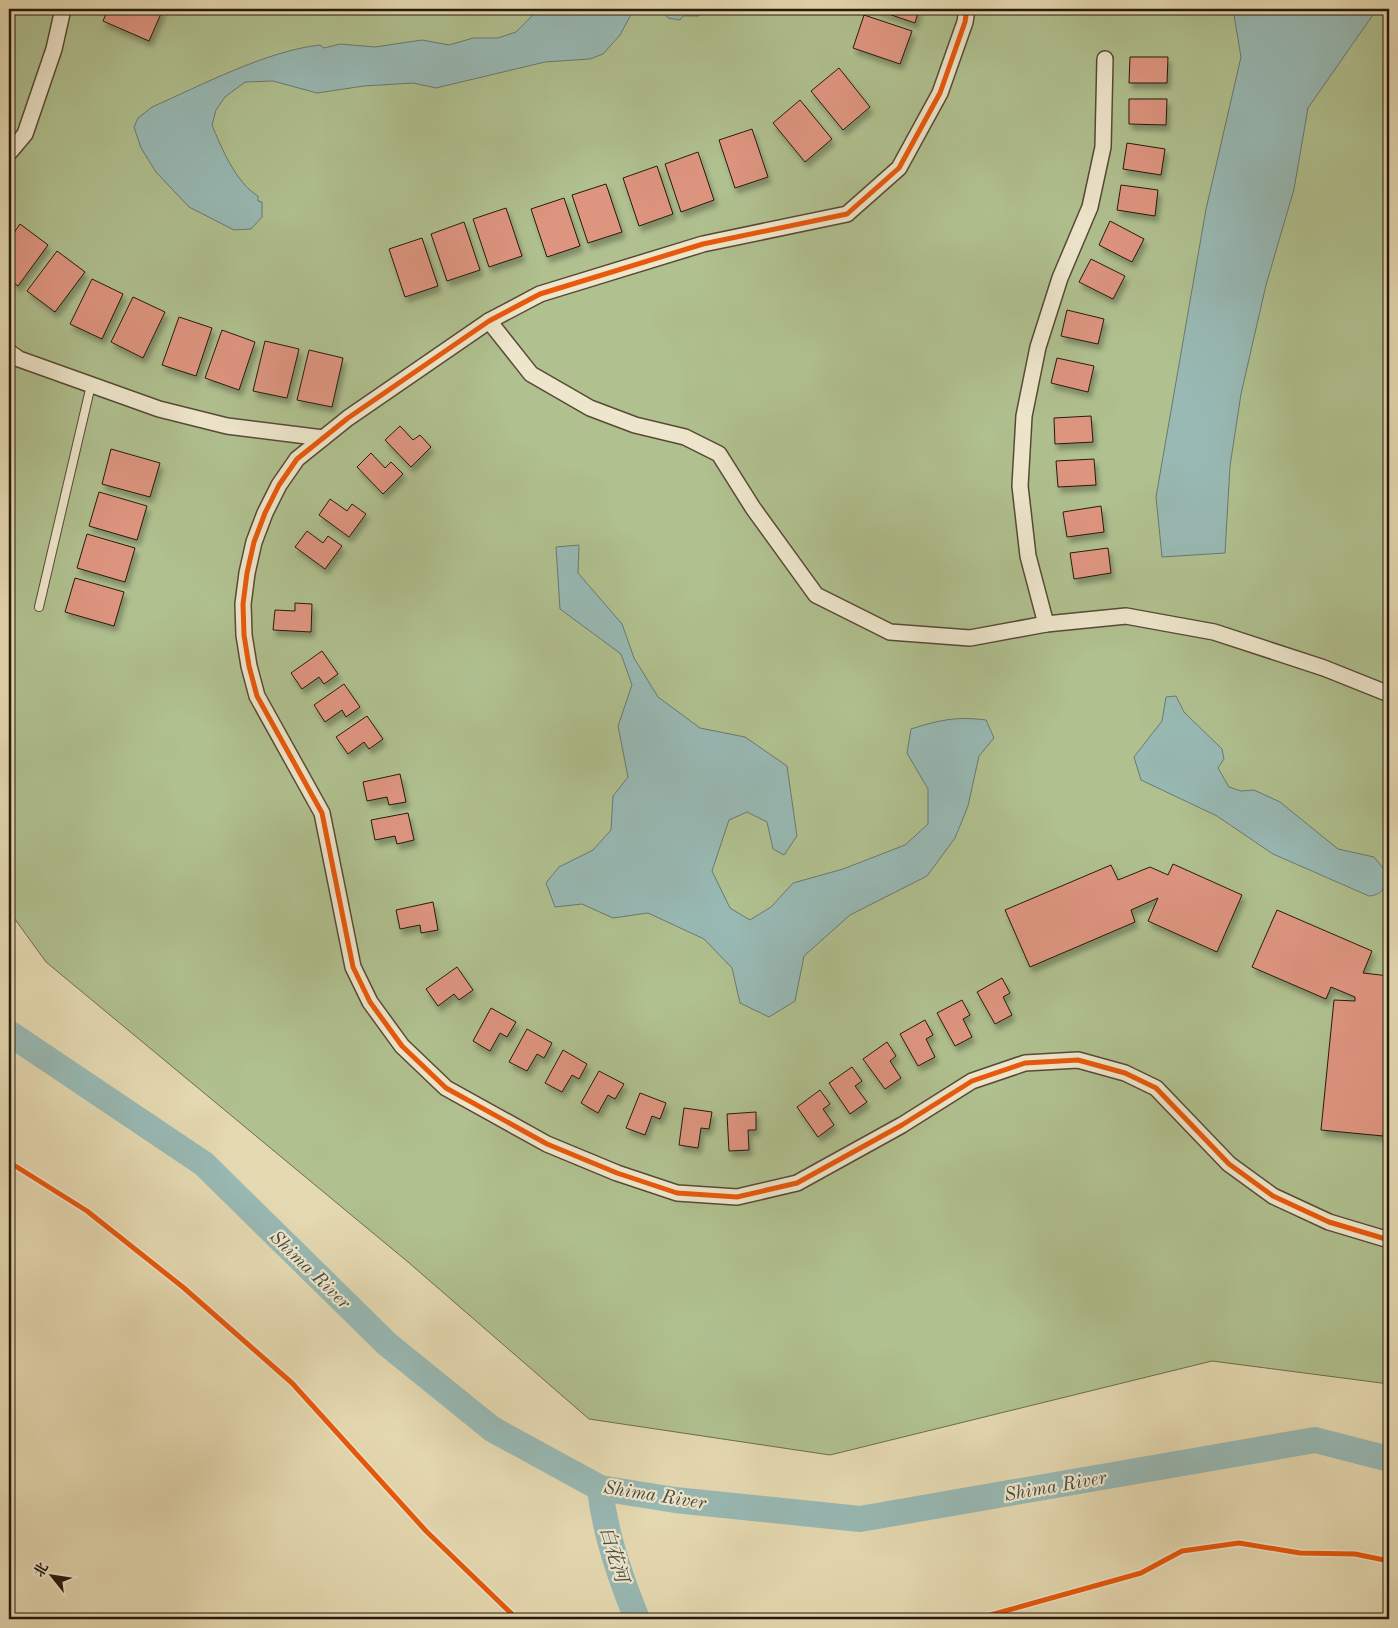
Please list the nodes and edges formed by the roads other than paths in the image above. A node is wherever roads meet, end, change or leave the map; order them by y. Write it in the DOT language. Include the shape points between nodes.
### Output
graph roads {
  1 [pos="63,9"];
  2 [pos="967,9"];
  3 [pos="1105,58"];
  4 [pos="9,153"];
  5 [pos="489,321"];
  6 [pos="9,352"];
  7 [pos="91,385"];
  8 [pos="323,438"];
  9 [pos="39,607"];
  10 [pos="1046,624"];
  11 [pos="1389,694"];
  12 [pos="1387,1237"];
  1 -- 4 [label="street" via="54,49 24,134"];
  2 -- 5 [label="street" via="966,22 940,93 899,168 847,214 702,244 540,294"];
  3 -- 10 [label="street" via="1103,148 1090,207 1060,278 1038,347 1024,416 1020,486 1028,556"];
  5 -- 8 [label="street"];
  5 -- 10 [label="street" via="531,374 590,408 635,425 685,437 719,454 753,508 816,595 890,632 970,638"];
  6 -- 7 [label="street" via="19,360"];
  7 -- 8 [label="street" via="159,409 226,426"];
  7 -- 9 [label="lane"];
  8 -- 12 [label="street" via="297,459 279,485 254,542 243,604 249,666 257,696 322,813 353,967 370,1002 402,1046 446,1088 547,1144 617,1173 677,1194 737,1197 797,1183 902,1125 972,1080 1025,1063 1078,1060 1125,1073 1156,1088 1229,1164 1274,1196 1329,1222"];
  10 -- 11 [label="street" via="1126,616 1214,632 1324,668"];
}
